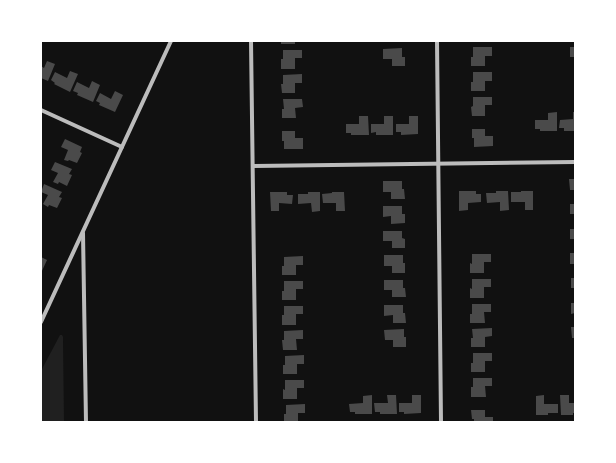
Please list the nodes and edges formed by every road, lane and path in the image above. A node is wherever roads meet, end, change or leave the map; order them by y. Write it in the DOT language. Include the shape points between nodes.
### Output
graph roads {
  1 [pos="171,41"];
  2 [pos="251,41"];
  3 [pos="437,41"];
  4 [pos="41,110"];
  5 [pos="122,147"];
  6 [pos="575,162"];
  7 [pos="439,163"];
  8 [pos="253,166"];
  9 [pos="83,231"];
  10 [pos="41,309"];
  11 [pos="46,312"];
  12 [pos="41,322"];
  13 [pos="86,422"];
  14 [pos="256,422"];
  15 [pos="442,422"];
  1 -- 5 [label="street"];
  2 -- 8 [label="street"];
  3 -- 7 [label="street"];
  4 -- 5 [label="street"];
  5 -- 9 [label="street"];
  6 -- 7 [label="street"];
  7 -- 8 [label="street"];
  7 -- 15 [label="street"];
  8 -- 14 [label="street"];
  9 -- 11 [label="street"];
  9 -- 13 [label="street"];
  10 -- 11 [label="street"];
  11 -- 12 [label="street"];
}
